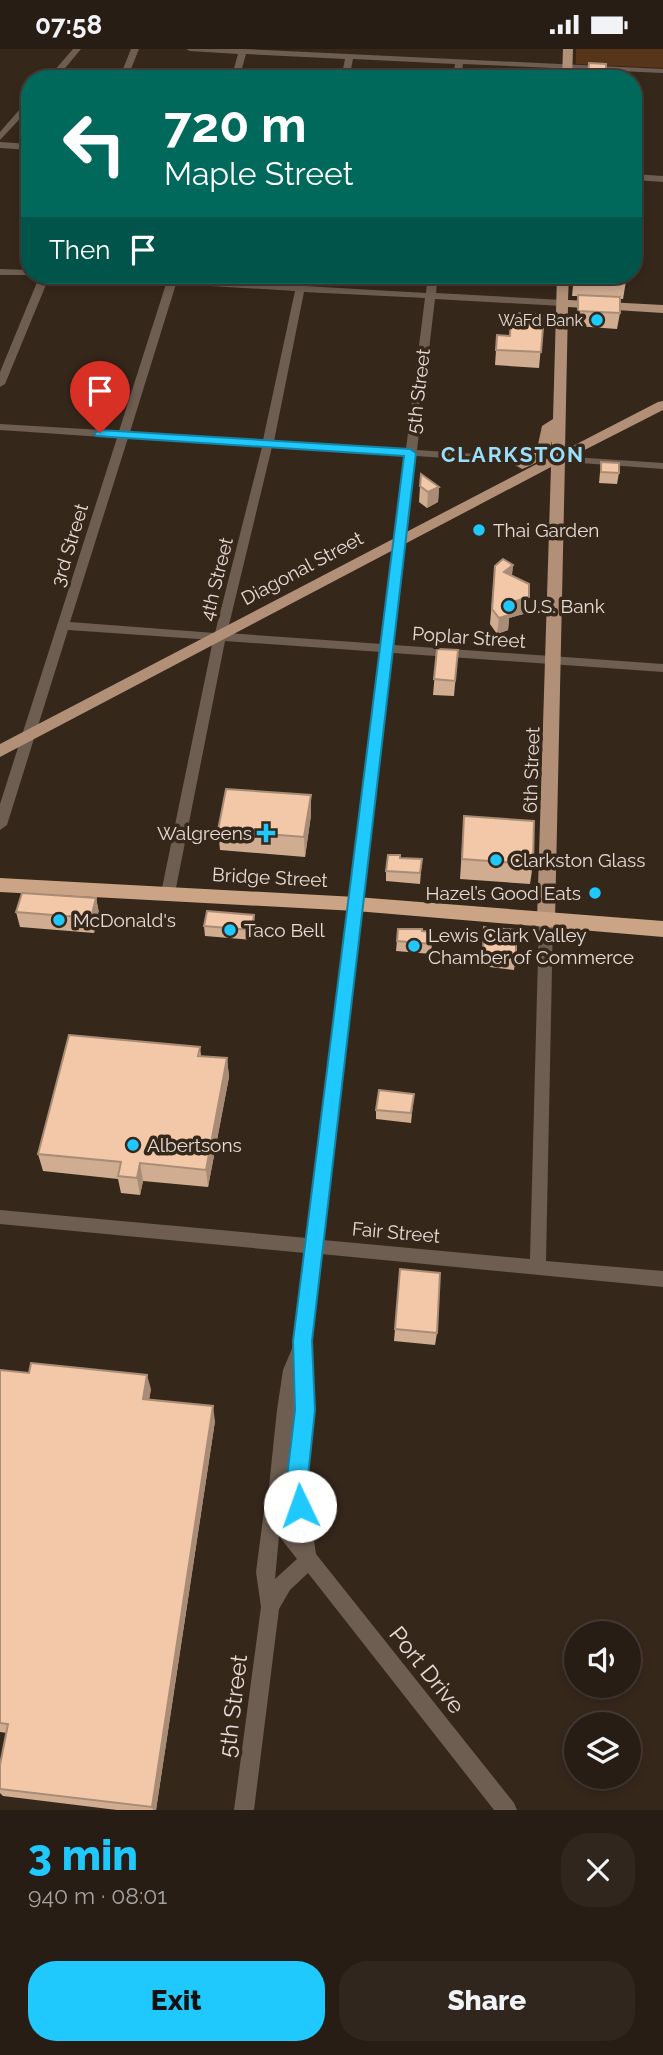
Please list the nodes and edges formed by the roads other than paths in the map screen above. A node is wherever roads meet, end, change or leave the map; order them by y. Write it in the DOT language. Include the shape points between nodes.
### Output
graph roads {
  1 [pos="77,49"];
  2 [pos="135,49"];
  3 [pos="190,49"];
  4 [pos="568,49"];
  5 [pos="243,51"];
  6 [pos="350,57"];
  7 [pos="459,61"];
  8 [pos="568,67"];
  9 [pos="59,70"];
  10 [pos="127,70"];
  11 [pos="237,70"];
  12 [pos="347,70"];
  13 [pos="458,70"];
  14 [pos="639,70"];
  15 [pos="642,70"];
  16 [pos="663,71"];
  17 [pos="21,113"];
  18 [pos="0,137"];
  19 [pos="0,145"];
  20 [pos="21,146"];
  21 [pos="642,178"];
  22 [pos="663,179"];
  23 [pos="0,272"];
  24 [pos="21,273"];
  25 [pos="41,284"];
  26 [pos="171,284"];
  27 [pos="249,284"];
  28 [pos="301,284"];
  29 [pos="432,284"];
  30 [pos="563,284"];
  31 [pos="300,288"];
  32 [pos="430,295"];
  33 [pos="562,303"];
  34 [pos="663,309"];
  35 [pos="0,384"];
  36 [pos="663,405"];
  37 [pos="559,421"];
  38 [pos="0,427"];
  39 [pos="124,435"];
  40 [pos="268,443"];
  41 [pos="410,453"];
  42 [pos="476,457"];
  43 [pos="557,459"];
  44 [pos="663,466"];
  45 [pos="478,499"];
  46 [pos="402,538"];
  47 [pos="64,626"];
  48 [pos="220,636"];
  49 [pos="388,649"];
  50 [pos="553,660"];
  51 [pos="663,668"];
  52 [pos="26,739"];
  53 [pos="0,751"];
  54 [pos="0,825"];
  55 [pos="0,885"];
  56 [pos="168,893"];
  57 [pos="356,904"];
  58 [pos="546,919"];
  59 [pos="663,929"];
  60 [pos="0,1217"];
  61 [pos="313,1247"];
  62 [pos="538,1266"];
  63 [pos="663,1279"];
  64 [pos="302,1341"];
  65 [pos="276,1491"];
  66 [pos="308,1561"];
  67 [pos="270,1607"];
  68 [pos="244,1810"];
  69 [pos="507,1810"];
  1 -- 9 [label="street"];
  2 -- 10 [label="street"];
  3 -- 5 [label="street"];
  4 -- 8 [label="main road"];
  5 -- 6 [label="street"];
  5 -- 11 [label="street"];
  6 -- 7 [label="street"];
  6 -- 12 [label="street"];
  7 -- 8 [label="street"];
  7 -- 13 [label="street"];
  8 -- 14 [label="street"];
  15 -- 16 [label="street"];
  17 -- 18 [label="street"];
  19 -- 20 [label="street"];
  21 -- 22 [label="street"];
  23 -- 24 [label="street"];
  25 -- 35 [label="street"];
  26 -- 39 [label="street, 3rd Street"];
  27 -- 31 [label="street"];
  28 -- 31 [label="street, 4th Street"];
  29 -- 32 [label="street, 5th Street"];
  30 -- 33 [label="main road, 6th Street"];
  31 -- 32 [label="street"];
  31 -- 40 [label="street, 4th Street"];
  32 -- 33 [label="street"];
  32 -- 41 [label="street, 5th Street"];
  33 -- 34 [label="main road"];
  33 -- 37 [label="main road, 6th Street"];
  36 -- 43 [label="main road, Diagonal Street"];
  37 -- 43 [label="main road, 6th Street"];
  37 -- 45 [label="main road" via="549,426 543,451 535,459 502,476"];
  38 -- 39 [label="street"];
  39 -- 40 [label="street"];
  39 -- 47 [label="street, 3rd Street"];
  40 -- 41 [label="street"];
  40 -- 48 [label="street, 4th Street"];
  41 -- 42 [label="street"];
  41 -- 46 [label="street, 5th Street"];
  43 -- 44 [label="street"];
  43 -- 45 [label="main road, Diagonal Street"];
  43 -- 50 [label="main road, 6th Street"];
  45 -- 46 [label="main road, Diagonal Street"];
  46 -- 48 [label="main road, Diagonal Street"];
  46 -- 49 [label="street, 5th Street"];
  47 -- 48 [label="street, Poplar Street"];
  47 -- 52 [label="street, 3rd Street"];
  48 -- 49 [label="street, Poplar Street"];
  48 -- 52 [label="main road, Diagonal Street"];
  48 -- 56 [label="street, 4th Street"];
  49 -- 50 [label="street, Poplar Street"];
  49 -- 57 [label="street, 5th Street"];
  50 -- 51 [label="street, Poplar Street"];
  50 -- 58 [label="main road, 6th Street"];
  52 -- 53 [label="main road, Diagonal Street"];
  52 -- 54 [label="street, 3rd Street"];
  55 -- 56 [label="highway, Bridge Street"];
  56 -- 57 [label="highway, Bridge Street"];
  57 -- 58 [label="highway, Bridge Street"];
  57 -- 61 [label="street, 5th Street"];
  58 -- 59 [label="highway, Bridge Street"];
  58 -- 62 [label="street, 6th Street"];
  60 -- 61 [label="street, Fair Street"];
  61 -- 62 [label="street, Fair Street"];
  61 -- 64 [label="street, 5th Street"];
  62 -- 63 [label="street, Fair Street"];
  64 -- 65 [label="street, 5th Street" via="292,1370"];
  64 -- 66 [label="street, 5th Street" via="305,1410 297,1486"];
  65 -- 66 [label="street, 5th Street" via="284,1528"];
  65 -- 67 [label="street, 5th Street" via="265,1572"];
  66 -- 67 [label="street, 5th Street" via="283,1583"];
  66 -- 69 [label="street, Port Drive"];
  67 -- 68 [label="street, 5th Street"];
}
